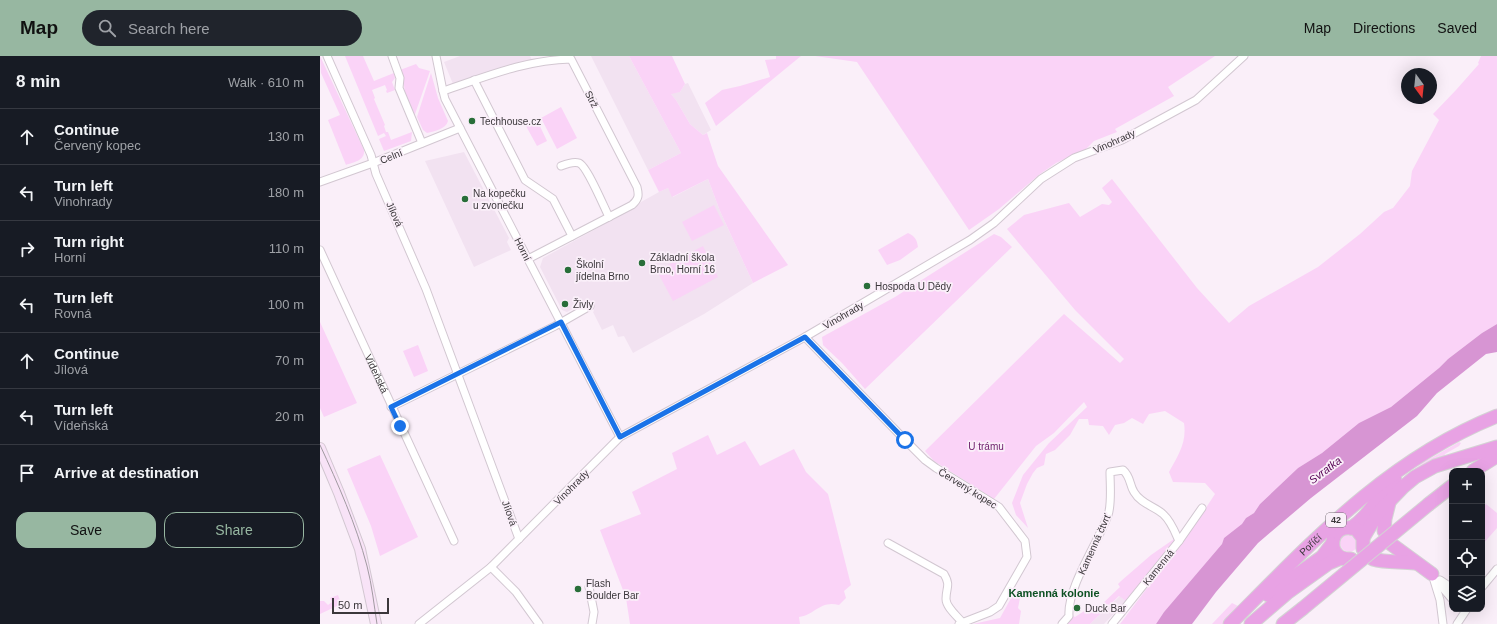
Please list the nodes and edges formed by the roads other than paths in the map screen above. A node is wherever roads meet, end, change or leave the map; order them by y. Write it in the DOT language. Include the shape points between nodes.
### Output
graph roads {
  1 [pos="326,56"];
  2 [pos="392,56"];
  3 [pos="436,56"];
  4 [pos="1244,56"];
  5 [pos="474,80"];
  6 [pos="443,91"];
  7 [pos="460,128"];
  8 [pos="422,143"];
  9 [pos="373,163"];
  10 [pos="561,166"];
  11 [pos="320,182"];
  12 [pos="609,217"];
  13 [pos="572,236"];
  14 [pos="320,250"];
  15 [pos="528,259"];
  16 [pos="590,306"];
  17 [pos="561,322"];
  18 [pos="805,337"];
  19 [pos="458,374"];
  20 [pos="391,407"];
  21 [pos="1497,416"];
  22 [pos="1457,433"];
  23 [pos="620,437"];
  24 [pos="1497,447"];
  25 [pos="320,448"];
  26 [pos="1497,456"];
  27 [pos="1478,468"];
  28 [pos="1449,488"];
  29 [pos="1390,502"];
  30 [pos="1202,508"];
  31 [pos="1351,528"];
  32 [pos="1384,531"];
  33 [pos="519,539"];
  34 [pos="454,541"];
  35 [pos="1179,541"];
  36 [pos="888,543"];
  37 [pos="1332,544"];
  38 [pos="1391,544"];
  39 [pos="1373,559"];
  40 [pos="1416,564"];
  41 [pos="491,566"];
  42 [pos="1497,569"];
  43 [pos="1432,574"];
  44 [pos="1485,583"];
  45 [pos="1449,586"];
  46 [pos="589,588"];
  47 [pos="1449,595"];
  48 [pos="1463,612"];
  49 [pos="960,623"];
  50 [pos="376,624"];
  51 [pos="419,624"];
  52 [pos="539,624"];
  53 [pos="592,624"];
  54 [pos="1062,624"];
  55 [pos="1112,624"];
  56 [pos="1230,624"];
  57 [pos="1236,624"];
  58 [pos="1252,624"];
  59 [pos="1283,624"];
  60 [pos="1442,624"];
  61 [pos="1457,624"];
  1 -- 9 [label="street, Jílová"];
  2 -- 8 [label="street" via="400,78 399,88"];
  3 -- 6 [label="street, Horní"];
  4 -- 18 [label="street, Vinohrady" via="1196,100 1122,140 1074,158 1041,178 994,223 970,240"];
  5 -- 6 [label="street, Strž"];
  5 -- 12 [label="street, Strž" via="538,61 571,59 639,195 632,205"];
  5 -- 13 [label="street" via="525,180 554,199"];
  6 -- 7 [label="street, Horní"];
  7 -- 8 [label="street, Celní"];
  7 -- 15 [label="street, Horní"];
  8 -- 9 [label="street, Celní"];
  9 -- 11 [label="street, Celní"];
  9 -- 19 [label="street, Jílová" via="426,289"];
  10 -- 12 [label="street" via="573,162 580,163"];
  12 -- 13 [label="street, Strž"];
  13 -- 15 [label="street, Strž"];
  14 -- 20 [label="street, Vídeňská"];
  15 -- 17 [label="street, Horní"];
  16 -- 17 [label="street"];
  17 -- 19 [label="street"];
  17 -- 23 [label="street, Horní"];
  18 -- 23 [label="street, Vinohrady"];
  18 -- 49 [label="street, Červený kopec" via="925,460 999,507 1025,541 1027,557 999,606"];
  19 -- 20 [label="street"];
  19 -- 33 [label="street, Jílová"];
  20 -- 34 [label="street, Vídeňská"];
  21 -- 22 [label="highway, 42"];
  22 -- 31 [label="highway, 42" via="1390,484 1363,519"];
  22 -- 56 [label="highway, Poříčí / 42" via="1413,459 1361,498 1310,544"];
  23 -- 33 [label="street, Vinohrady"];
  24 -- 29 [label="highway" via="1428,469 1403,487"];
  25 -- 50 [label="main road" via="360,548"];
  26 -- 27 [label="highway"];
  28 -- 59 [label="highway, bridge"];
  29 -- 31 [label="highway" via="1378,513 1363,543 1359,532"];
  29 -- 32 [label="highway" via="1384,519"];
  30 -- 35 [label="street, Kamenná"];
  31 -- 37 [label="highway" via="1337,532"];
  33 -- 41 [label="street, Vinohrady"];
  35 -- 54 [label="street, Kamenná čtvrť" via="1163,514 1141,501 1133,492 1128,474 1124,470 1110,472 1109,514 1068,606 1069,616"];
  35 -- 55 [label="street, Kamenná"];
  36 -- 49 [label="street" via="944,574 949,588 946,599"];
  37 -- 57 [label="highway" via="1322,557 1271,593"];
  37 -- 58 [label="highway" via="1336,553 1346,558 1329,563 1287,593"];
  38 -- 40 [label="highway"];
  39 -- 40 [label="highway"];
  40 -- 43 [label="highway"];
  41 -- 51 [label="street, Vinohrady"];
  41 -- 52 [label="street" via="516,592"];
  42 -- 44 [label="street"];
  43 -- 45 [label="street"];
  43 -- 47 [label="street"];
  43 -- 60 [label="street" via="1440,600"];
  46 -- 53 [label="street" via="594,612"];
  48 -- 61 [label="street"];
}
